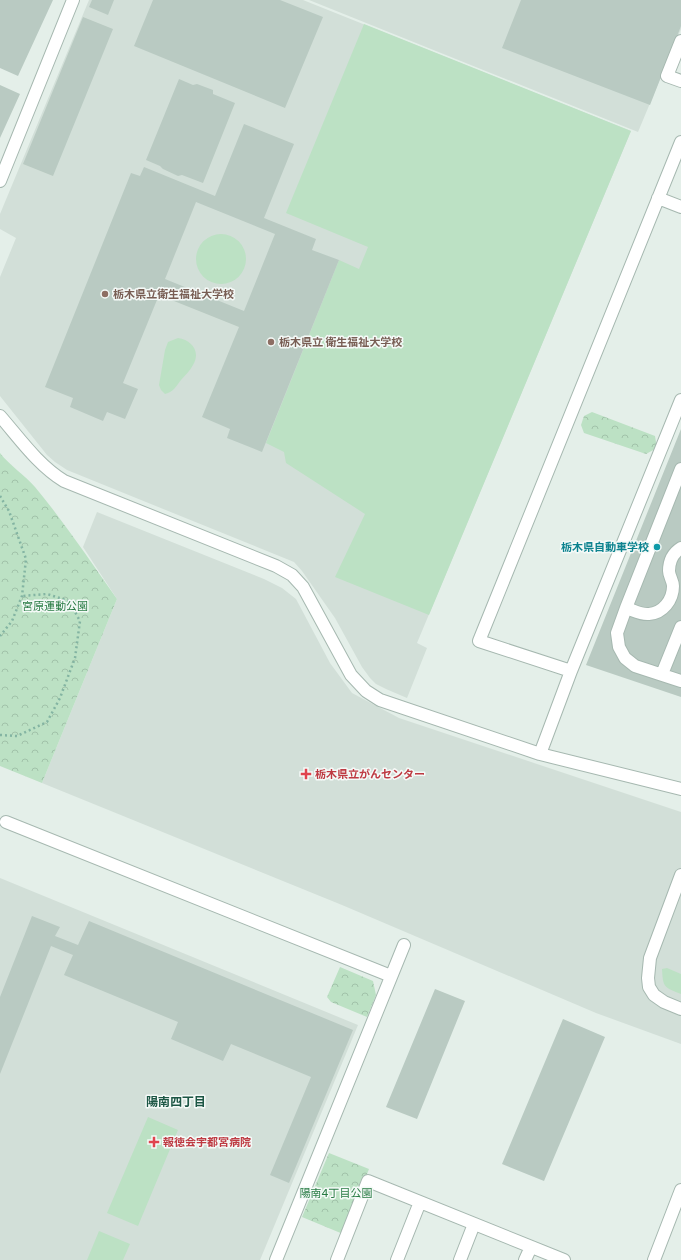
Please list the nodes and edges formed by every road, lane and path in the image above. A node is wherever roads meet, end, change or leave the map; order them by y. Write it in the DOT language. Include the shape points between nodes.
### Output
graph roads {
  1 [pos="73,0"];
  2 [pos="681,41"];
  3 [pos="681,81"];
  4 [pos="681,142"];
  5 [pos="0,181"];
  6 [pos="658,198"];
  7 [pos="681,207"];
  8 [pos="681,400"];
  9 [pos="0,416"];
  10 [pos="681,469"];
  11 [pos="0,496"];
  12 [pos="681,548"];
  13 [pos="22,596"];
  14 [pos="626,608"];
  15 [pos="681,626"];
  16 [pos="0,636"];
  17 [pos="678,644"];
  18 [pos="571,672"];
  19 [pos="662,674"];
  20 [pos="681,681"];
  21 [pos="0,735"];
  22 [pos="540,754"];
  23 [pos="681,789"];
  24 [pos="6,822"];
  25 [pos="681,875"];
  26 [pos="404,945"];
  27 [pos="391,976"];
  28 [pos="681,1009"];
  29 [pos="681,1190"];
  30 [pos="420,1202"];
  31 [pos="474,1224"];
  32 [pos="530,1247"];
  33 [pos="276,1260"];
  34 [pos="337,1260"];
  35 [pos="397,1260"];
  36 [pos="460,1260"];
  37 [pos="525,1260"];
  38 [pos="564,1260"];
  39 [pos="654,1260"];
  1 -- 5 [label="street"];
  2 -- 3 [label="street" via="667,76"];
  4 -- 6 [label="street"];
  6 -- 7 [label="street"];
  6 -- 18 [label="street" via="479,641"];
  8 -- 18 [label="street"];
  9 -- 22 [label="street" via="37,459 64,480 276,566 292,575 305,589 351,675 382,702"];
  10 -- 14 [label="street"];
  11 -- 13 [label="path" via="9,511 26,559"];
  12 -- 14 [label="street" via="671,558 669,572 673,585 671,598 666,606 659,612 649,614"];
  13 -- 16 [label="path" via="12,621"];
  13 -- 21 [label="path" via="47,594 69,601 80,621 75,658 60,698 47,722 17,736"];
  14 -- 19 [label="street" via="618,633 619,647 625,658 635,666"];
  15 -- 17 [label="street"];
  17 -- 19 [label="street"];
  18 -- 22 [label="street"];
  19 -- 20 [label="street"];
  22 -- 23 [label="street"];
  24 -- 27 [label="street"];
  25 -- 28 [label="street" via="650,958 648,978 654,995"];
  26 -- 27 [label="street"];
  27 -- 33 [label="street"];
  29 -- 39 [label="street"];
  30 -- 31 [label="street"];
  30 -- 34 [label="street" via="368,1182"];
  30 -- 35 [label="street"];
  31 -- 32 [label="street"];
  31 -- 36 [label="street"];
  32 -- 37 [label="street"];
  32 -- 38 [label="street"];
}
